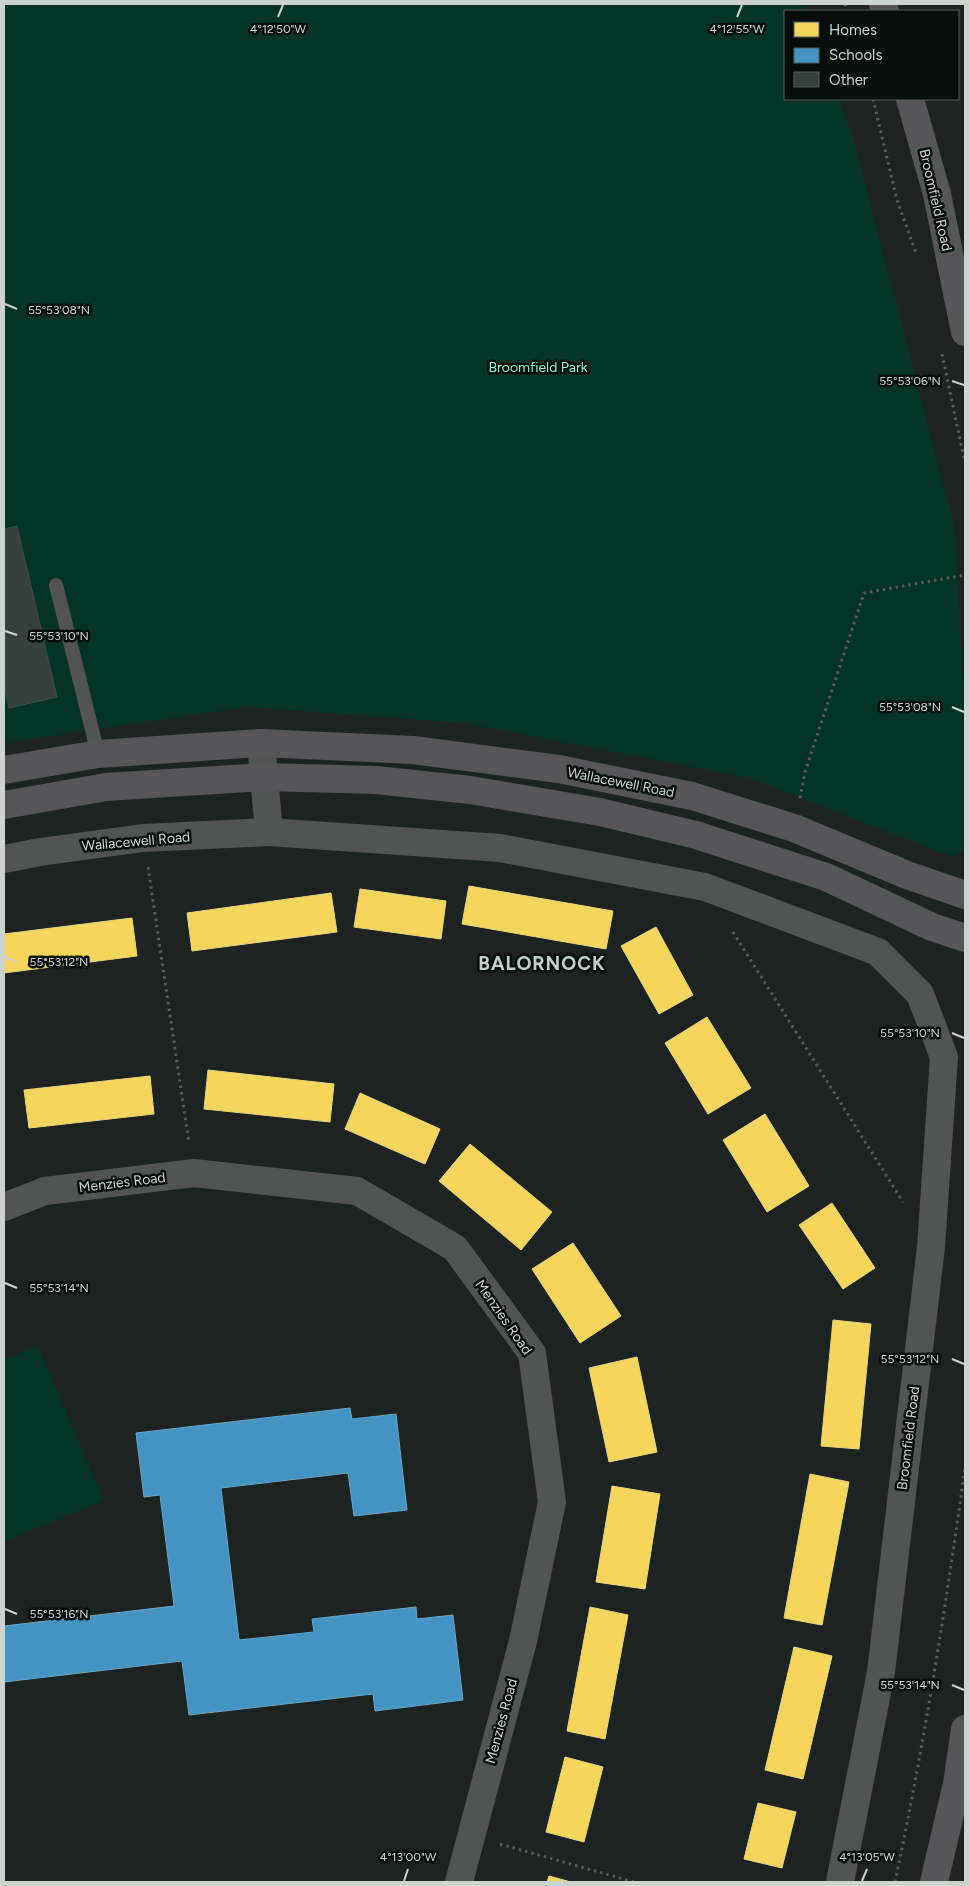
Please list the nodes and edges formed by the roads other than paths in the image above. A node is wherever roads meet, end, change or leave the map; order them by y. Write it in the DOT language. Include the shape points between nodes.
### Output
graph roads {
  1 [pos="910,100"];
  2 [pos="965,332"];
  3 [pos="56,585"];
  4 [pos="261,743"];
  5 [pos="98,754"];
  6 [pos="4,770"];
  7 [pos="265,777"];
  8 [pos="4,804"];
  9 [pos="269,832"];
  10 [pos="4,859"];
  11 [pos="965,895"];
  12 [pos="965,938"];
  13 [pos="920,994"];
  14 [pos="4,1207"];
  15 [pos="965,1729"];
  16 [pos="459,1882"];
  17 [pos="840,1882"];
  18 [pos="934,1882"];
  1 -- 2 [label="street, Broomfield Road" via="937,194"];
  3 -- 5 [label="lane"];
  4 -- 5 [label="street, Wallacewell Road"];
  4 -- 7 [label="street"];
  4 -- 11 [label="street, Wallacewell Road" via="413,750 559,770 692,796 794,828 907,875"];
  5 -- 6 [label="street, Wallacewell Road"];
  7 -- 8 [label="street" via="106,787"];
  7 -- 9 [label="street"];
  7 -- 12 [label="street" via="376,780 470,790 600,812 696,835 826,877 932,927"];
  9 -- 10 [label="street, Wallacewell Road" via="143,838"];
  9 -- 13 [label="street, Wallacewell Road" via="500,848 705,887 878,952"];
  13 -- 17 [label="street, Broomfield Road" via="944,1057 931,1247 881,1672"];
  14 -- 16 [label="street, Menzies Road" via="45,1191 194,1173 357,1191 455,1248 532,1353 552,1502 523,1641"];
  15 -- 18 [label="street"];
}
